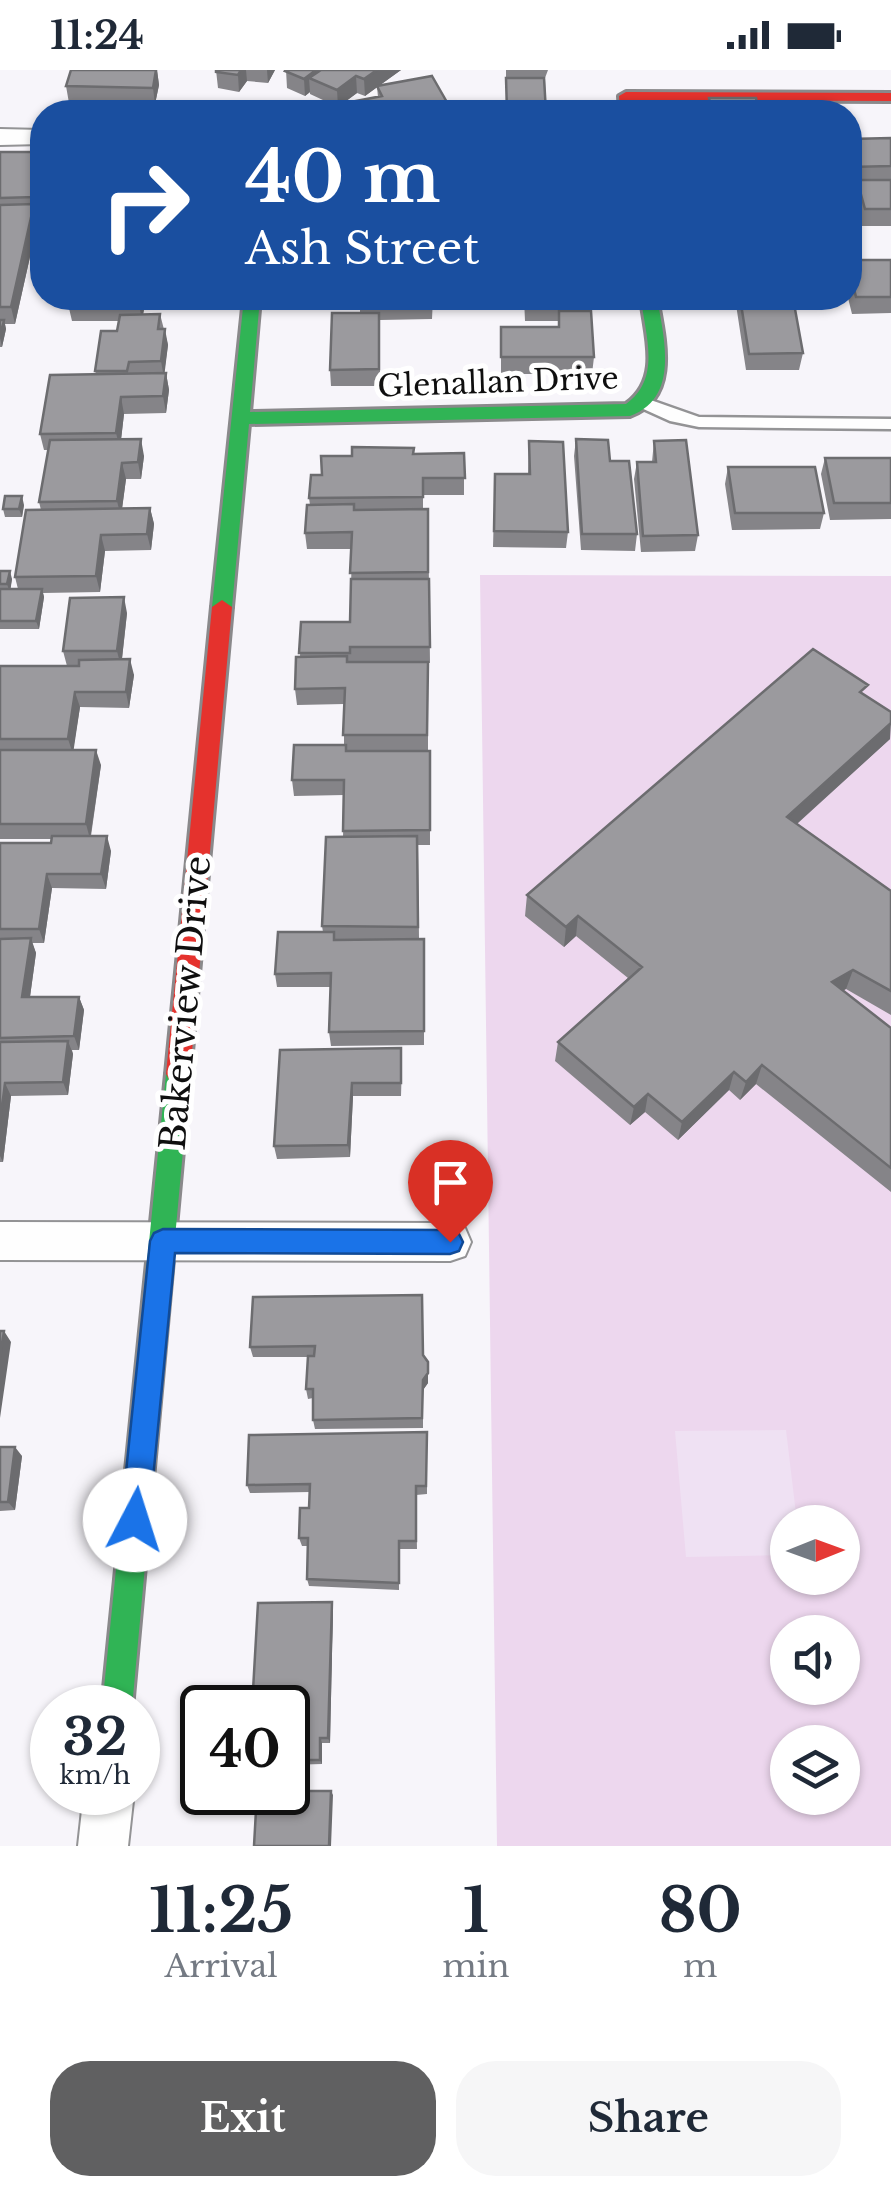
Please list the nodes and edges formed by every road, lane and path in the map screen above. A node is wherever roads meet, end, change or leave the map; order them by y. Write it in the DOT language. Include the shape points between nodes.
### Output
graph roads {
  1 [pos="891,96"];
  2 [pos="626,100"];
  3 [pos="0,137"];
  4 [pos="30,138"];
  5 [pos="251,310"];
  6 [pos="650,310"];
  7 [pos="645,402"];
  8 [pos="242,418"];
  9 [pos="891,424"];
  10 [pos="0,1241"];
  11 [pos="163,1241"];
  12 [pos="450,1242"];
  13 [pos="119,1685"];
  14 [pos="106,1815"];
  15 [pos="103,1846"];
  1 -- 2 [label="street"];
  3 -- 4 [label="street"];
  5 -- 8 [label="street, Bakerview Drive"];
  6 -- 7 [label="street, Glenallan Drive" via="658,380"];
  7 -- 8 [label="street, Glenallan Drive" via="610,413"];
  7 -- 9 [label="lane" via="699,422"];
  8 -- 11 [label="street, Bakerview Drive"];
  10 -- 11 [label="street"];
  11 -- 12 [label="street"];
  11 -- 13 [label="street, Bakerview Drive"];
  14 -- 15 [label="street"];
}
